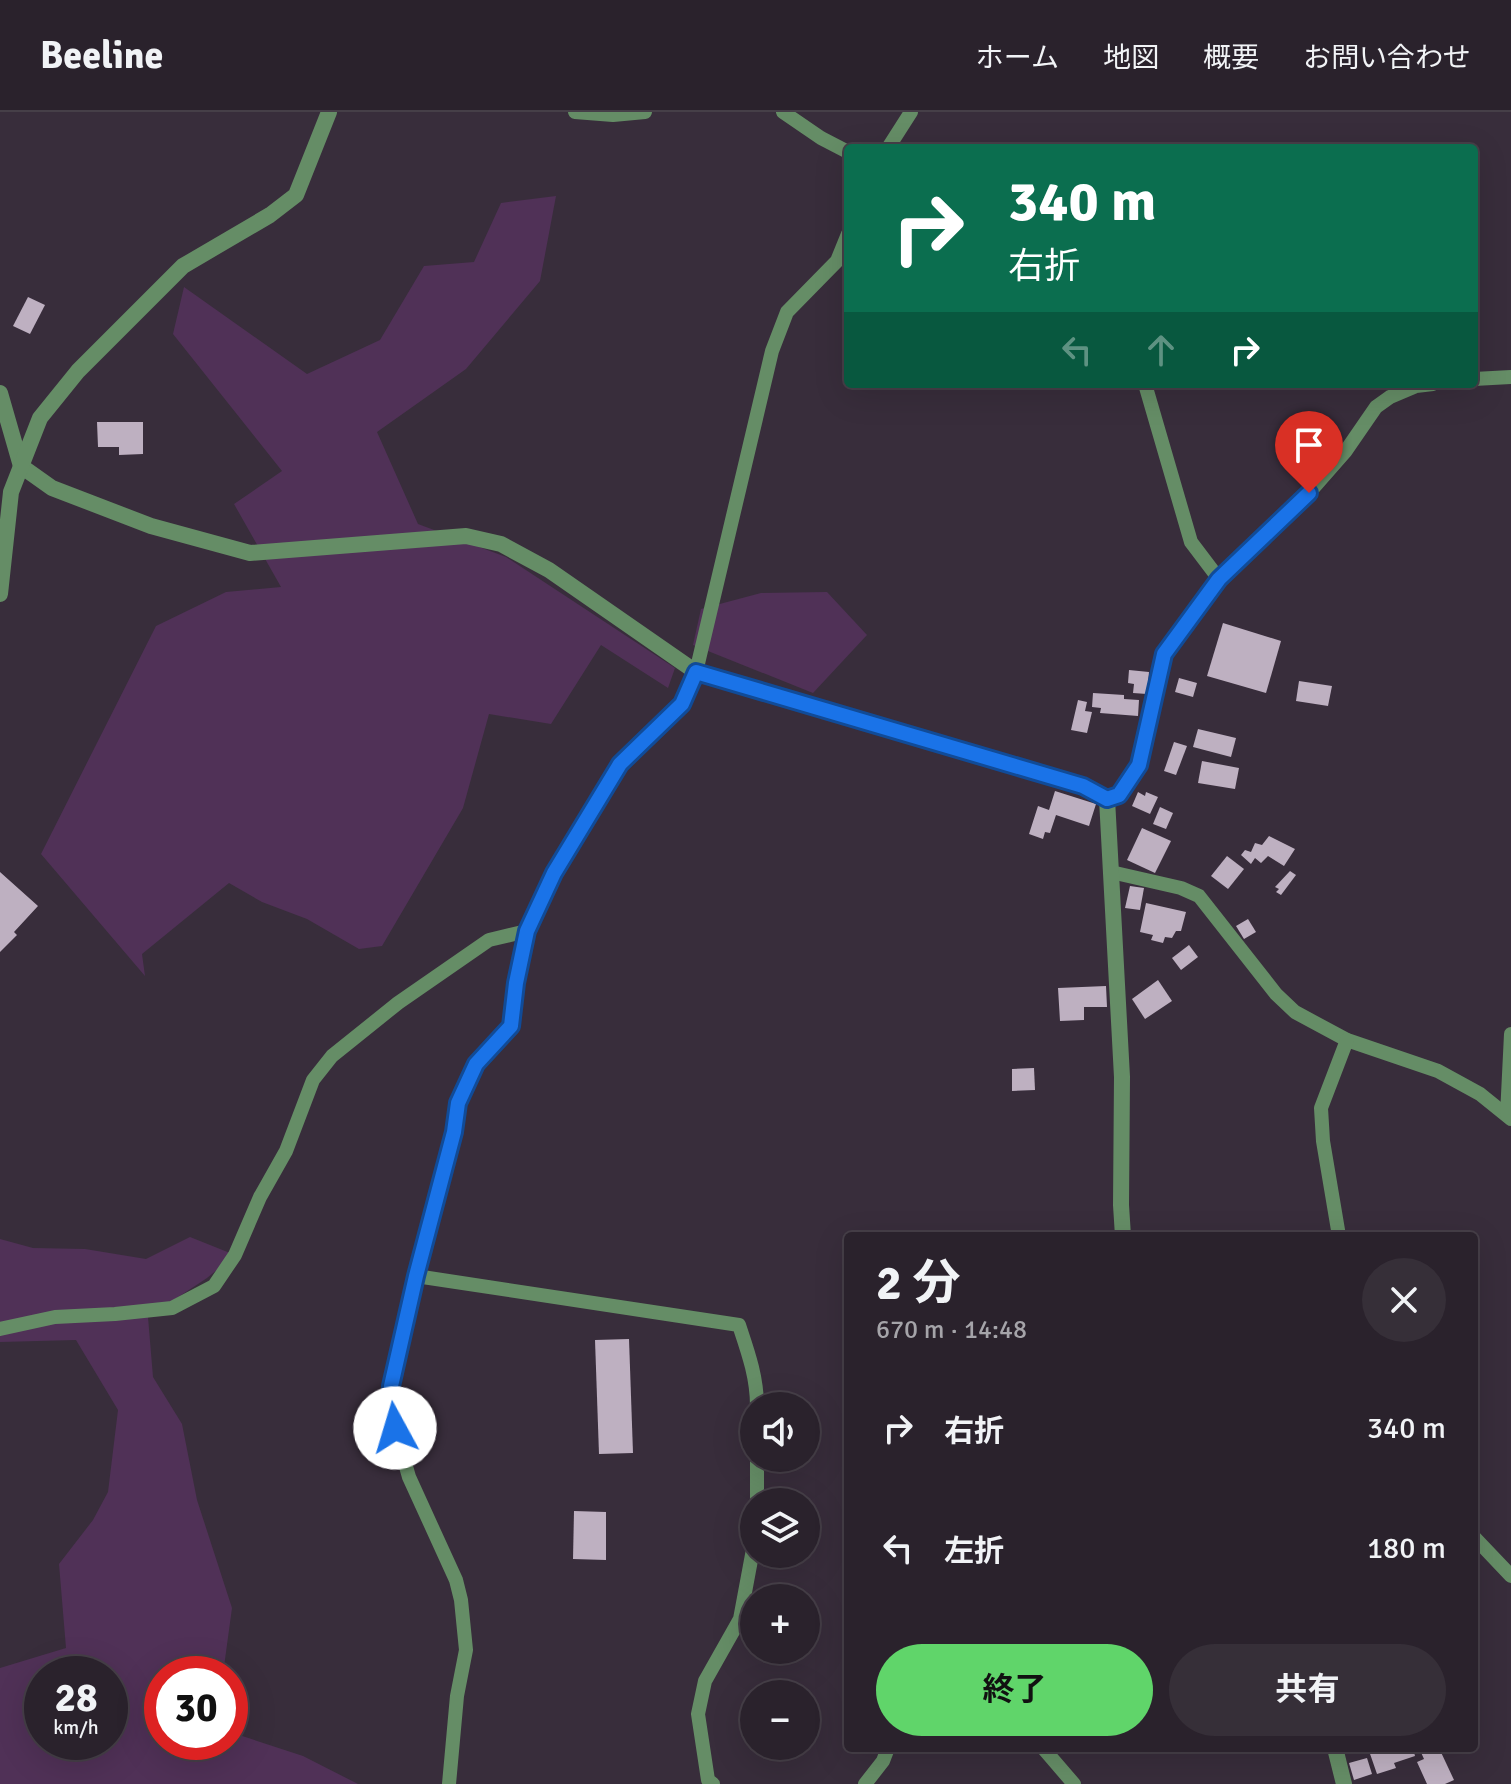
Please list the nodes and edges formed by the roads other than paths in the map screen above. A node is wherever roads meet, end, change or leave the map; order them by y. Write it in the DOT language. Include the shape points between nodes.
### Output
graph roads {
  1 [pos="329,112"];
  2 [pos="575,112"];
  3 [pos="645,112"];
  4 [pos="783,112"];
  5 [pos="911,112"];
  6 [pos="891,144"];
  7 [pos="844,150"];
  8 [pos="844,244"];
  9 [pos="1511,377"];
  10 [pos="1478,379"];
  11 [pos="1146,388"];
  12 [pos="1411,388"];
  13 [pos="0,393"];
  14 [pos="21,466"];
  15 [pos="1219,579"];
  16 [pos="0,594"];
  17 [pos="696,672"];
  18 [pos="1107,799"];
  19 [pos="1111,872"];
  20 [pos="527,931"];
  21 [pos="1511,1034"];
  22 [pos="1347,1040"];
  23 [pos="1509,1117"];
  24 [pos="1123,1232"];
  25 [pos="1338,1232"];
  26 [pos="416,1276"];
  27 [pos="0,1329"];
  28 [pos="757,1392"];
  29 [pos="1478,1541"];
  30 [pos="750,1568"];
  31 [pos="1511,1576"];
  32 [pos="886,1752"];
  33 [pos="1046,1752"];
  34 [pos="1336,1752"];
  35 [pos="449,1784"];
  36 [pos="713,1784"];
  37 [pos="865,1784"];
  38 [pos="1074,1784"];
  39 [pos="1344,1784"];
  1 -- 14 [label="street" via="296,195 183,266 78,371 40,418"];
  2 -- 3 [label="street"];
  4 -- 7 [label="street"];
  5 -- 6 [label="street"];
  8 -- 17 [label="street" via="837,261 787,312 772,351"];
  9 -- 10 [label="street"];
  11 -- 15 [label="street" via="1191,542"];
  12 -- 15 [label="street" via="1376,407 1309,493"];
  13 -- 14 [label="street"];
  14 -- 16 [label="street" via="11,492"];
  14 -- 17 [label="street" via="52,488 151,526 250,553 466,536 487,539 549,570"];
  15 -- 18 [label="street" via="1164,654 1139,765 1119,795"];
  17 -- 18 [label="street" via="1083,786"];
  17 -- 20 [label="street" via="682,704 620,764 549,883"];
  18 -- 19 [label="street"];
  19 -- 22 [label="street" via="1199,896 1276,994 1295,1012"];
  19 -- 24 [label="street" via="1122,1077"];
  20 -- 26 [label="street" via="511,1026 476,1064 458,1103"];
  20 -- 27 [label="street" via="489,940 332,1056 313,1080 286,1151 214,1286 172,1308 55,1317"];
  21 -- 23 [label="street"];
  22 -- 23 [label="street" via="1438,1071"];
  22 -- 25 [label="street" via="1321,1108"];
  26 -- 28 [label="street" via="739,1325"];
  26 -- 35 [label="street" via="391,1386 395,1428 409,1477 461,1600 466,1650"];
  29 -- 31 [label="street"];
  30 -- 36 [label="street" via="740,1619 705,1681 698,1714 708,1780"];
  32 -- 37 [label="street"];
  33 -- 38 [label="street"];
  34 -- 39 [label="street"];
}
